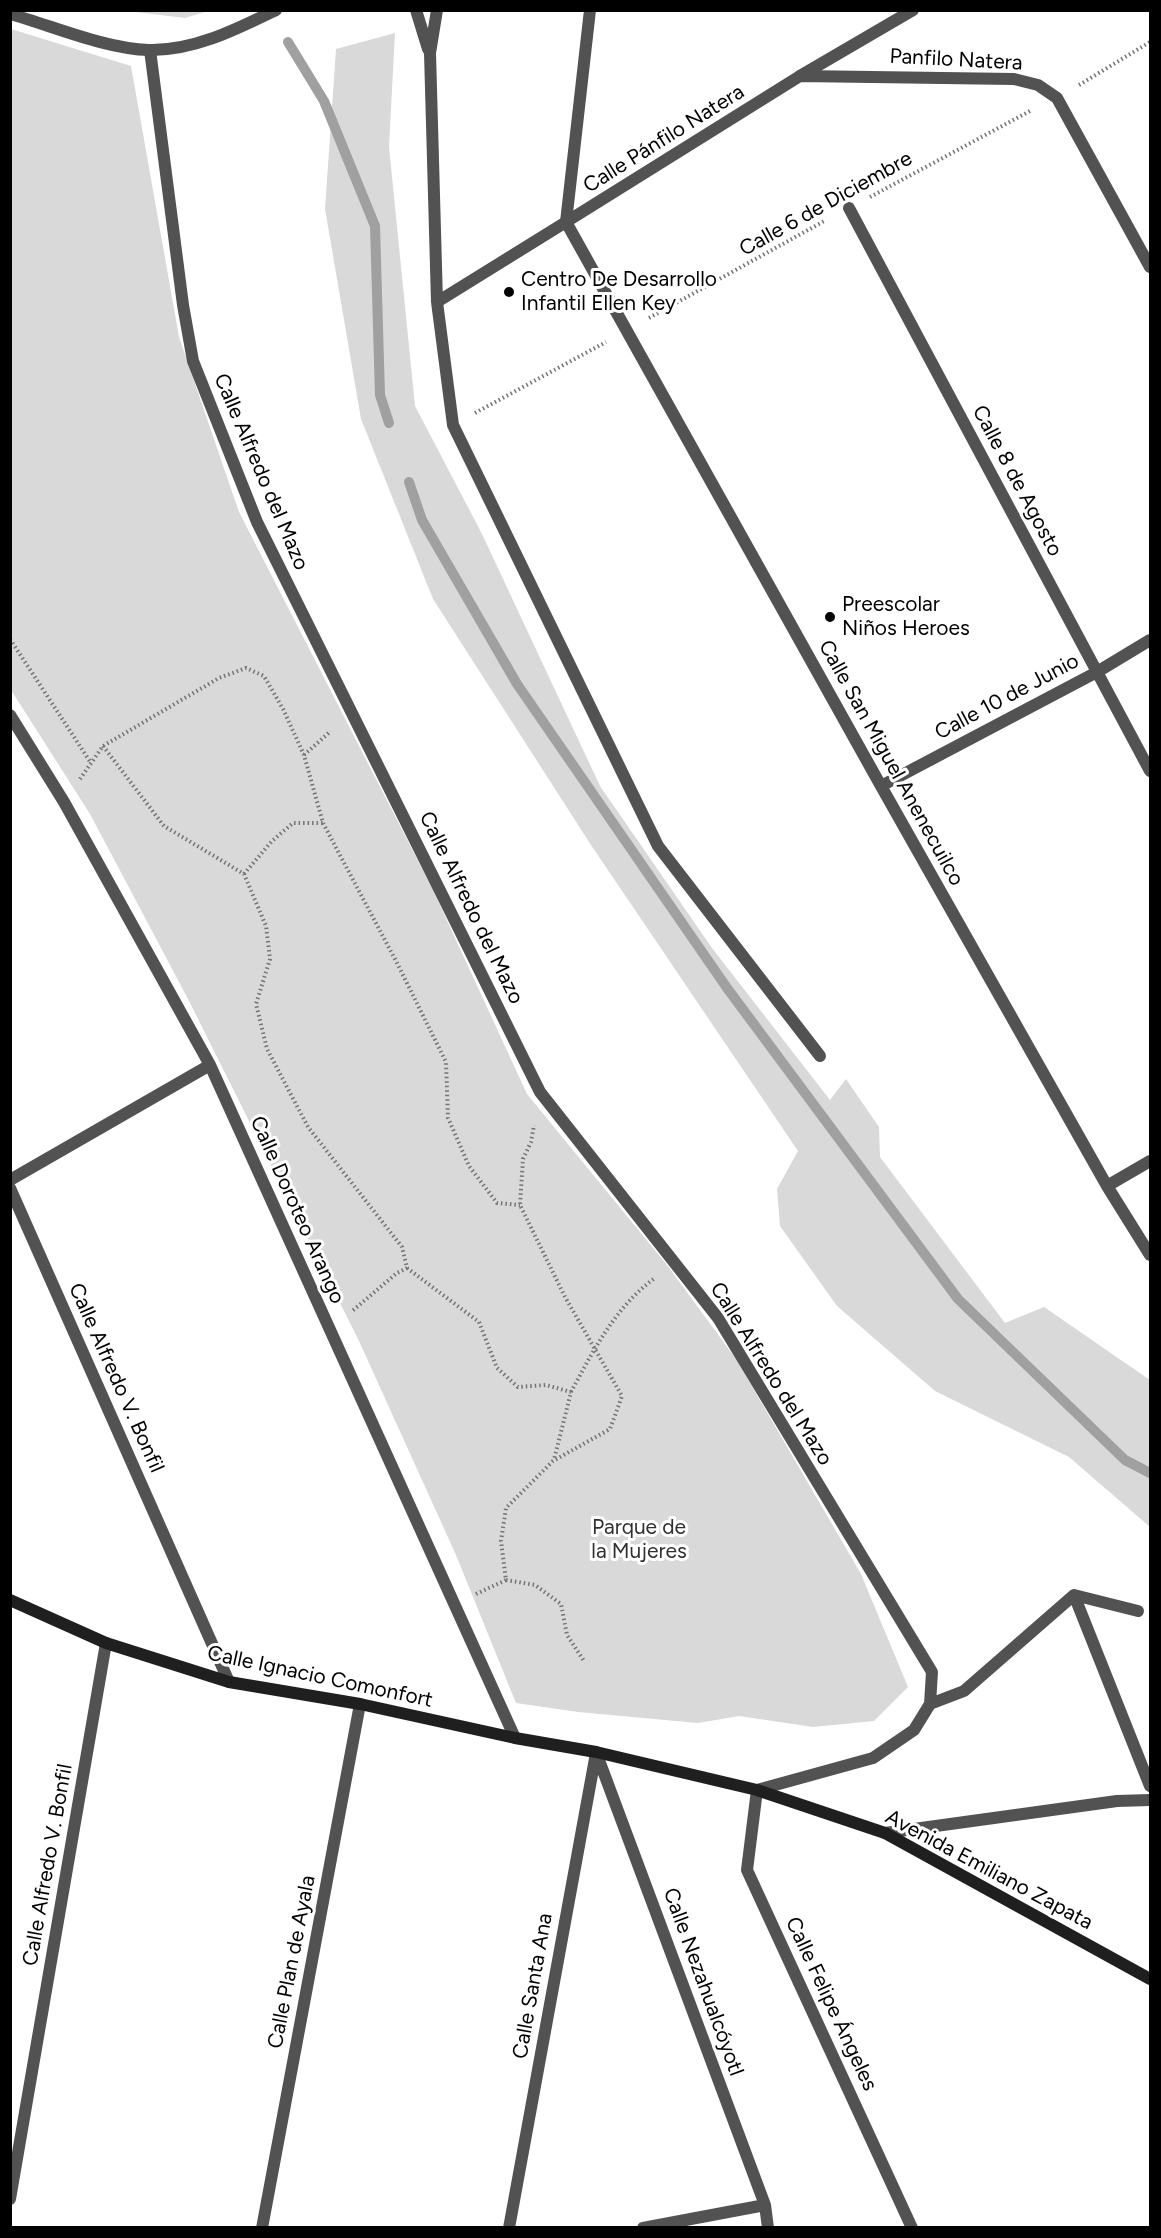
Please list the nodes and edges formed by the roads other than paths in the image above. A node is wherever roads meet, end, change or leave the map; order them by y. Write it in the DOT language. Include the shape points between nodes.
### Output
graph roads {
  1 [pos="276,10"];
  2 [pos="416,10"];
  3 [pos="436,10"];
  4 [pos="590,10"];
  5 [pos="912,10"];
  6 [pos="10,14"];
  7 [pos="150,50"];
  8 [pos="430,52"];
  9 [pos="800,76"];
  10 [pos="849,208"];
  11 [pos="566,222"];
  12 [pos="1150,267"];
  13 [pos="437,302"];
  14 [pos="1150,640"];
  15 [pos="1097,672"];
  16 [pos="10,715"];
  17 [pos="1150,771"];
  18 [pos="881,786"];
  19 [pos="820,1056"];
  20 [pos="210,1065"];
  21 [pos="1150,1161"];
  22 [pos="10,1180"];
  23 [pos="1107,1186"];
  24 [pos="10,1188"];
  25 [pos="1150,1255"];
  26 [pos="1074,1595"];
  27 [pos="10,1600"];
  28 [pos="1138,1611"];
  29 [pos="106,1643"];
  30 [pos="229,1682"];
  31 [pos="360,1704"];
  32 [pos="930,1704"];
  33 [pos="515,1738"];
  34 [pos="596,1752"];
  35 [pos="1150,1786"];
  36 [pos="757,1790"];
  37 [pos="1150,1800"];
  38 [pos="885,1833"];
  39 [pos="1150,1979"];
  40 [pos="10,2199"];
  41 [pos="765,2205"];
  42 [pos="262,2228"];
  43 [pos="509,2228"];
  44 [pos="642,2228"];
  45 [pos="768,2228"];
  46 [pos="912,2228"];
  1 -- 7 [label="street" via="245,27 198,44"];
  2 -- 8 [label="street"];
  3 -- 8 [label="street"];
  4 -- 11 [label="street"];
  5 -- 9 [label="street, Calle Pánfilo Natera"];
  6 -- 7 [label="street" via="112,44"];
  7 -- 32 [label="street, Calle Alfredo del Mazo" via="193,361 257,522 540,1092 718,1318 932,1672"];
  8 -- 13 [label="street"];
  9 -- 11 [label="street, Calle Pánfilo Natera"];
  9 -- 12 [label="street, Panfilo Natera" via="1014,79 1038,85 1057,98"];
  10 -- 15 [label="street, Calle 8 de Agosto"];
  11 -- 13 [label="street, Calle Pánfilo Natera"];
  11 -- 18 [label="street, Calle San Miguel Anenecuilco"];
  13 -- 19 [label="street" via="453,425 658,846"];
  14 -- 15 [label="street, Calle 10 de Junio"];
  15 -- 17 [label="street, Calle 8 de Agosto"];
  15 -- 18 [label="street, Calle 10 de Junio"];
  16 -- 20 [label="street, Calle Doroteo Arango" via="64,802"];
  18 -- 23 [label="street, Calle San Miguel Anenecuilco"];
  20 -- 22 [label="street"];
  20 -- 33 [label="street, Calle Doroteo Arango"];
  21 -- 23 [label="street"];
  23 -- 25 [label="street, Calle San Miguel Anenecuilco"];
  24 -- 30 [label="street, Calle Alfredo V. Bonfil"];
  26 -- 28 [label="street"];
  26 -- 32 [label="street" via="964,1691"];
  26 -- 35 [label="street"];
  27 -- 29 [label="main road, Calle Ignacio Comonfort"];
  29 -- 30 [label="main road, Calle Ignacio Comonfort"];
  29 -- 40 [label="street, Calle Alfredo V. Bonfil"];
  30 -- 31 [label="main road, Calle Ignacio Comonfort"];
  31 -- 33 [label="main road, Calle Ignacio Comonfort"];
  31 -- 42 [label="street, Calle Plan de Ayala"];
  32 -- 36 [label="street" via="914,1730 873,1758"];
  33 -- 34 [label="main road, Calle Ignacio Comonfort"];
  34 -- 36 [label="main road, Avenida Emiliano Zapata"];
  34 -- 41 [label="street, Calle Nezahualcóyotl"];
  34 -- 43 [label="street, Calle Santa Ana"];
  36 -- 38 [label="main road, Avenida Emiliano Zapata"];
  36 -- 46 [label="street, Calle Felipe Ángeles" via="747,1870"];
  37 -- 38 [label="street" via="1117,1801"];
  38 -- 39 [label="main road, Avenida Emiliano Zapata"];
  41 -- 44 [label="street"];
  41 -- 45 [label="street, Calle Nezahualcóyotl"];
}
